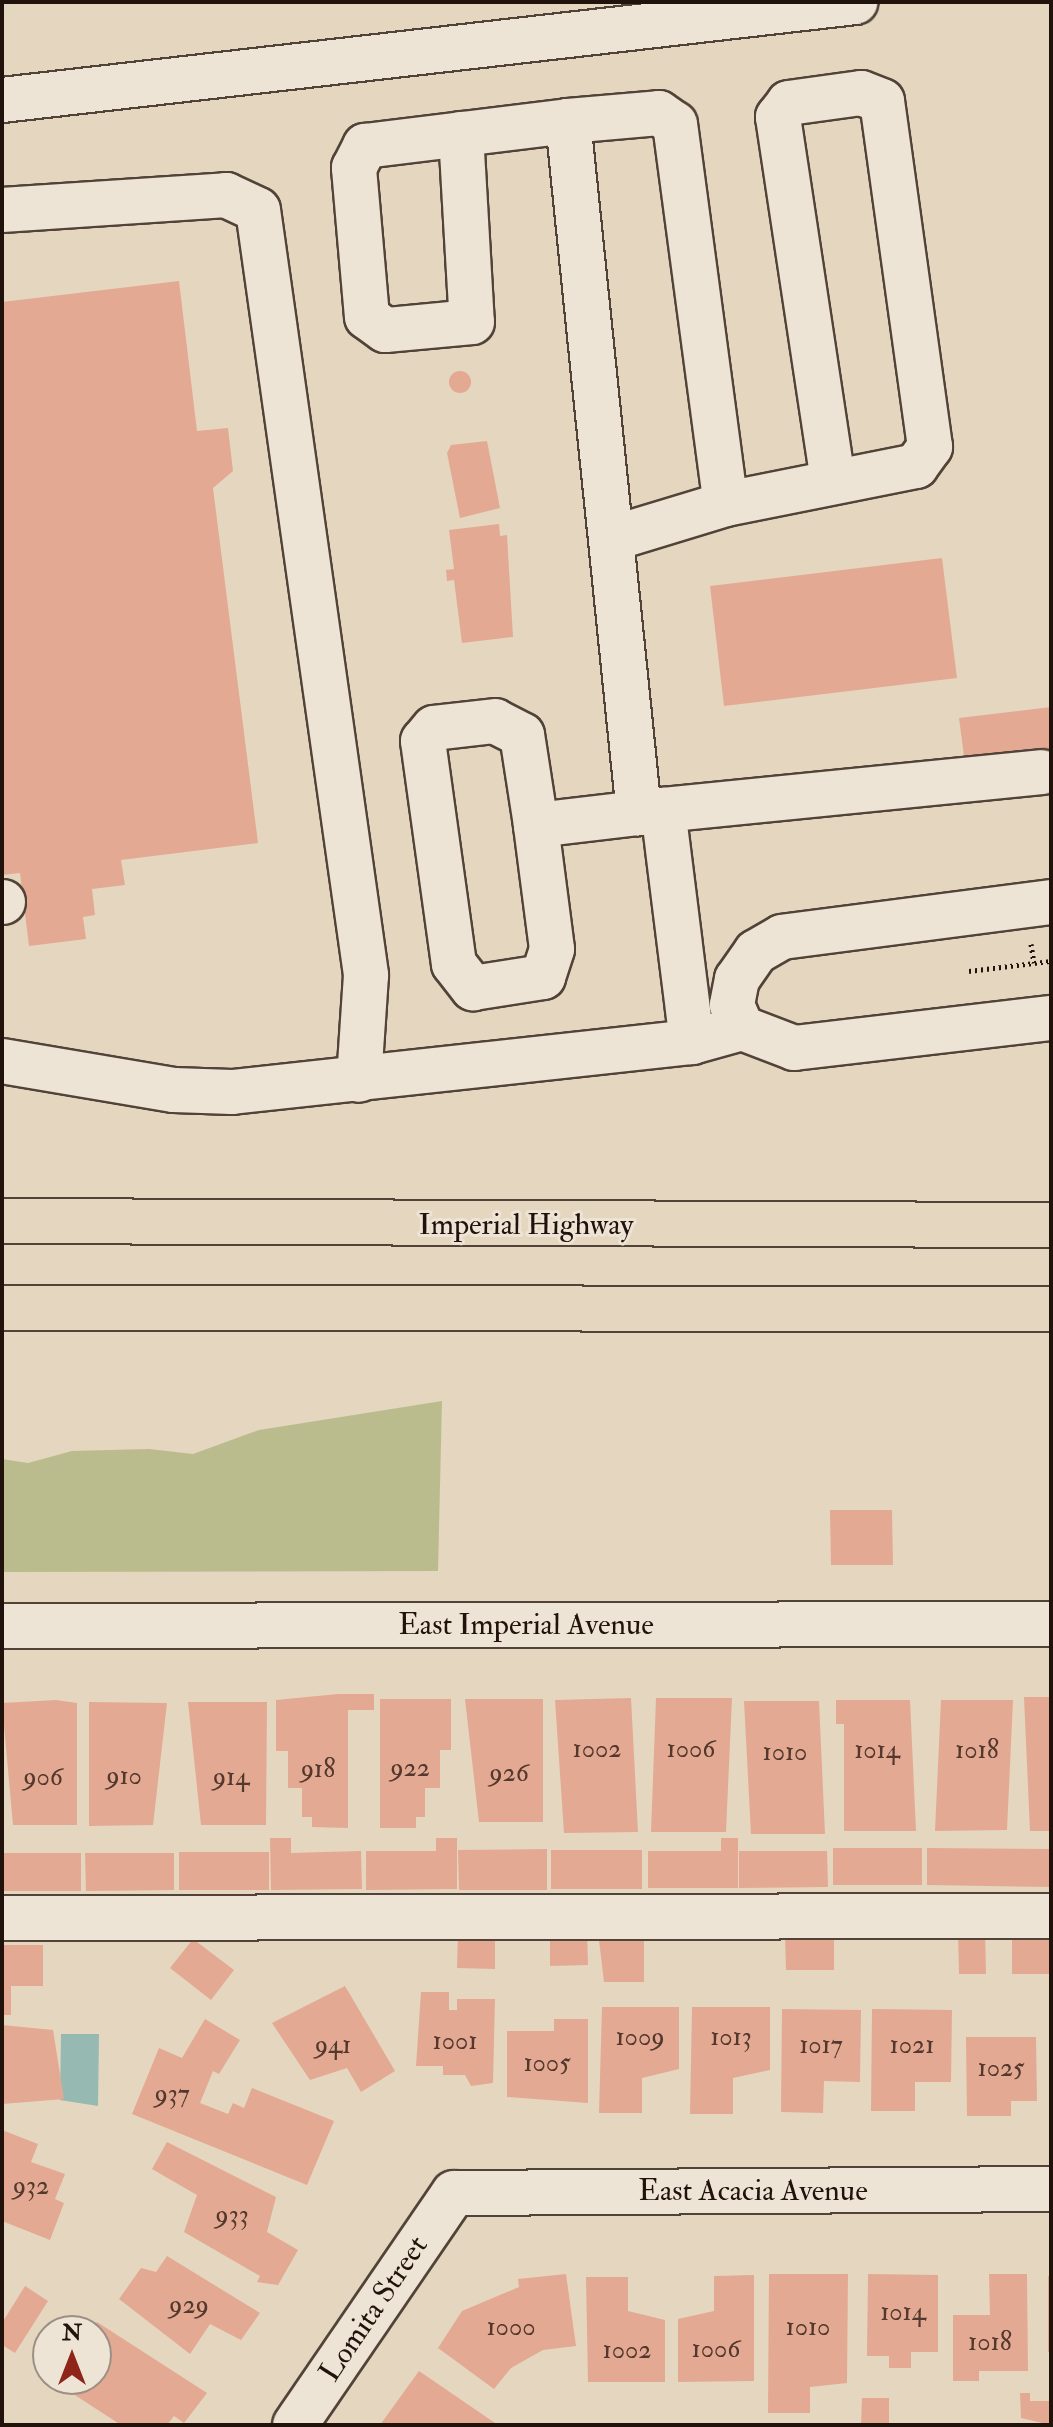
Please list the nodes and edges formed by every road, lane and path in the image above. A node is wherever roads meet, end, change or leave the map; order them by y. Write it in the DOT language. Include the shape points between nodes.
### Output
graph roads {
  1 [pos="855,2"];
  2 [pos="2,100"];
  3 [pos="568,121"];
  4 [pos="461,134"];
  5 [pos="2,210"];
  6 [pos="833,481"];
  7 [pos="726,504"];
  8 [pos="611,539"];
  9 [pos="1042,772"];
  10 [pos="651,812"];
  11 [pos="536,825"];
  12 [pos="1051,902"];
  13 [pos="1051,961"];
  14 [pos="969,971"];
  15 [pos="1051,1018"];
  16 [pos="742,1028"];
  17 [pos="692,1042"];
  18 [pos="2,1061"];
  19 [pos="359,1080"];
  20 [pos="2,1221"];
  21 [pos="1051,1225"];
  22 [pos="2,1308"];
  23 [pos="1051,1309"];
  24 [pos="1051,1624"];
  25 [pos="2,1626"];
  26 [pos="1051,1916"];
  27 [pos="2,1918"];
  28 [pos="1051,2189"];
  29 [pos="454,2193"];
  30 [pos="295,2425"];
  1 -- 2 [label="street"];
  3 -- 4 [label="street"];
  3 -- 7 [label="street" via="659,113 675,124"];
  3 -- 8 [label="street"];
  4 -- 4 [label="street" via="365,146 354,168 367,317 385,330 472,322"];
  5 -- 19 [label="street" via="226,195 258,210 366,975"];
  6 -- 6 [label="street" via="916,466 930,447 882,101 861,93 789,103 778,117"];
  6 -- 7 [label="street"];
  7 -- 8 [label="street"];
  8 -- 10 [label="street"];
  9 -- 10 [label="street"];
  10 -- 11 [label="street"];
  10 -- 17 [label="street"];
  11 -- 11 [label="street" via="552,949 543,977 473,988 454,964 423,741 434,728 495,721 522,735"];
  12 -- 16 [label="street" via="782,937 756,952 737,979 732,1005"];
  13 -- 14 [label="path"];
  15 -- 16 [label="street" via="794,1048"];
  16 -- 17 [label="street"];
  17 -- 19 [label="street"];
  18 -- 19 [label="street" via="204,1093"];
  20 -- 21 [label="main road, Imperial Highway"];
  22 -- 23 [label="main road"];
  24 -- 25 [label="street, East Imperial Avenue"];
  26 -- 27 [label="street"];
  28 -- 29 [label="street, East Acacia Avenue"];
  29 -- 30 [label="street, Lomita Street"];
}
